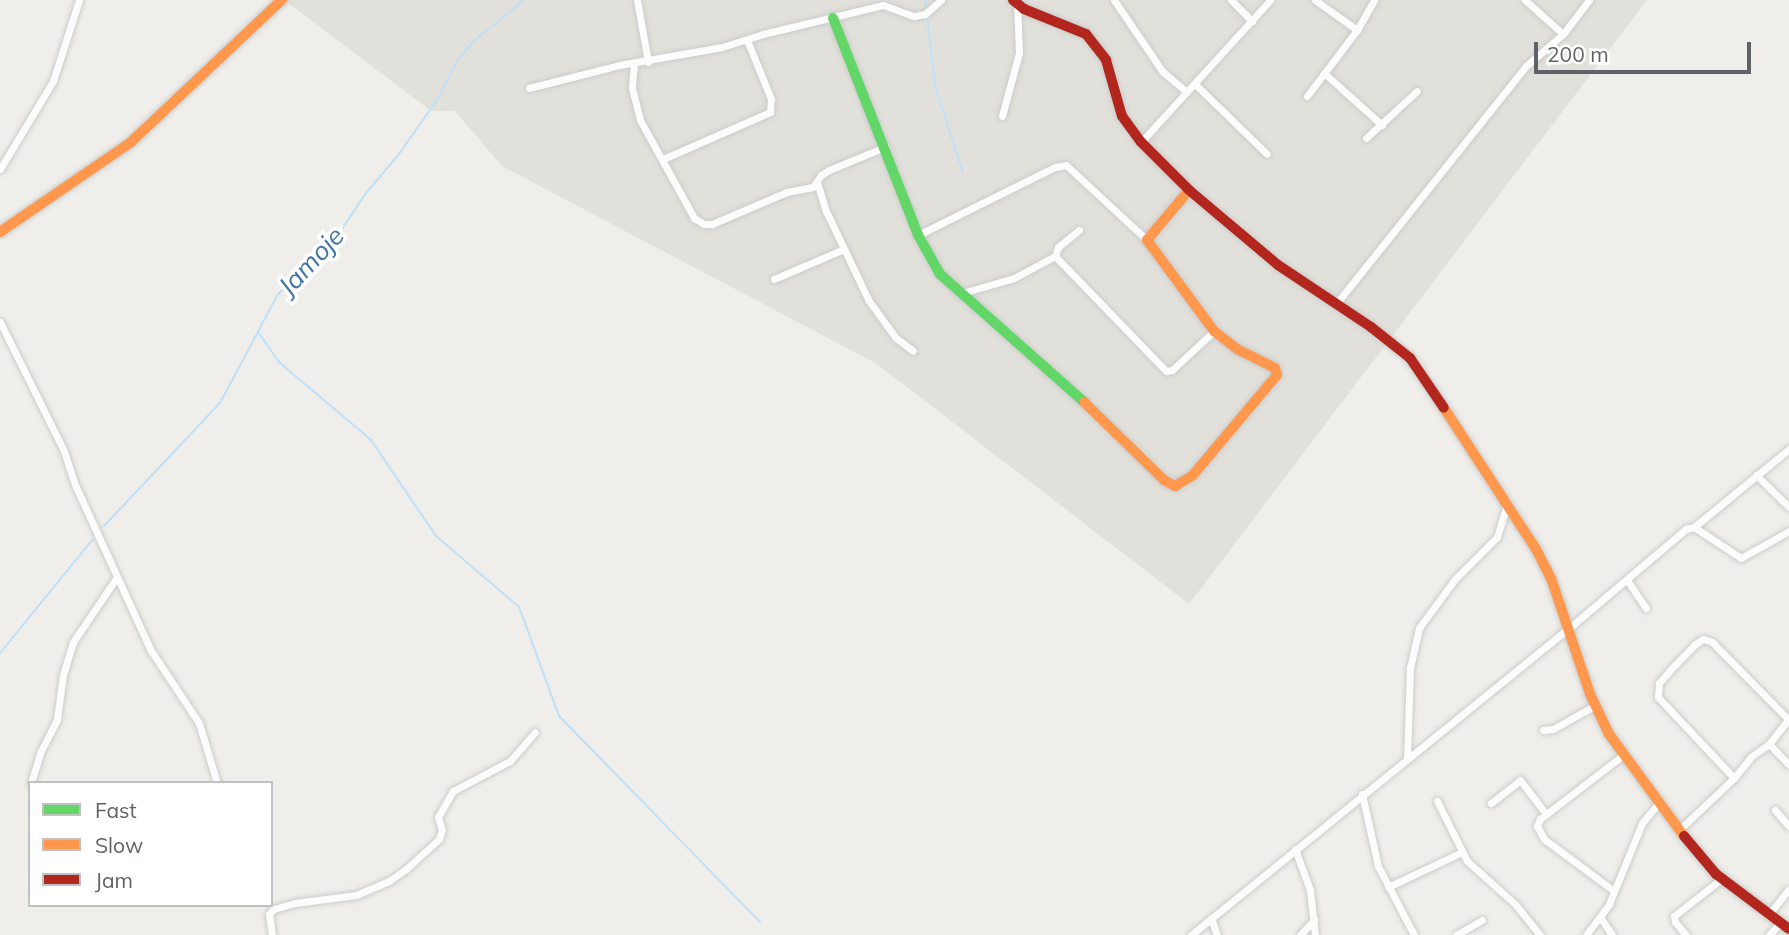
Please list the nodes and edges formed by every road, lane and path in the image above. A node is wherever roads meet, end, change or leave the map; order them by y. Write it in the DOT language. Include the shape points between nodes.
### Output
graph roads {
  1 [pos="79,0"];
  2 [pos="282,0"];
  3 [pos="637,0"];
  4 [pos="942,0"];
  5 [pos="1114,0"];
  6 [pos="1231,0"];
  7 [pos="1270,0"];
  8 [pos="1315,0"];
  9 [pos="1374,0"];
  10 [pos="1525,0"];
  11 [pos="1589,0"];
  12 [pos="1015,2"];
  13 [pos="833,18"];
  14 [pos="1251,21"];
  15 [pos="1357,30"];
  16 [pos="1563,33"];
  17 [pos="747,40"];
  18 [pos="648,62"];
  19 [pos="634,63"];
  20 [pos="1324,73"];
  21 [pos="1195,84"];
  22 [pos="529,88"];
  23 [pos="1417,91"];
  24 [pos="1187,92"];
  25 [pos="1307,96"];
  26 [pos="1002,116"];
  27 [pos="1382,125"];
  28 [pos="1366,138"];
  29 [pos="1141,142"];
  30 [pos="886,147"];
  31 [pos="1267,154"];
  32 [pos="663,159"];
  33 [pos="0,169"];
  34 [pos="817,182"];
  35 [pos="1189,190"];
  36 [pos="1079,230"];
  37 [pos="0,232"];
  38 [pos="918,235"];
  39 [pos="1147,240"];
  40 [pos="844,249"];
  41 [pos="1055,256"];
  42 [pos="774,279"];
  43 [pos="962,293"];
  44 [pos="1336,304"];
  45 [pos="0,322"];
  46 [pos="1214,331"];
  47 [pos="913,351"];
  48 [pos="1789,449"];
  49 [pos="1756,475"];
  50 [pos="1506,507"];
  51 [pos="1789,507"];
  52 [pos="1694,527"];
  53 [pos="1789,531"];
  54 [pos="117,577"];
  55 [pos="1627,580"];
  56 [pos="1646,608"];
  57 [pos="1568,629"];
  58 [pos="1595,705"];
  59 [pos="1789,719"];
  60 [pos="1543,730"];
  61 [pos="535,732"];
  62 [pos="1769,744"];
  63 [pos="1623,755"];
  64 [pos="1407,758"];
  65 [pos="1789,765"];
  66 [pos="1734,778"];
  67 [pos="32,781"];
  68 [pos="217,781"];
  69 [pos="1362,794"];
  70 [pos="1437,801"];
  71 [pos="1490,803"];
  72 [pos="1659,803"];
  73 [pos="1775,810"];
  74 [pos="1546,814"];
  75 [pos="1789,826"];
  76 [pos="1679,830"];
  77 [pos="1295,849"];
  78 [pos="1462,852"];
  79 [pos="1721,879"];
  80 [pos="1388,887"];
  81 [pos="1789,889"];
  82 [pos="1614,891"];
  83 [pos="267,907"];
  84 [pos="269,914"];
  85 [pos="1768,915"];
  86 [pos="1600,917"];
  87 [pos="1211,918"];
  88 [pos="1314,920"];
  89 [pos="1482,920"];
  90 [pos="1785,926"];
  91 [pos="1302,932"];
  92 [pos="1315,933"];
  93 [pos="272,935"];
  94 [pos="1191,935"];
  95 [pos="1217,935"];
  96 [pos="1414,935"];
  97 [pos="1456,935"];
  98 [pos="1540,935"];
  99 [pos="1586,935"];
  100 [pos="1612,935"];
  101 [pos="1686,935"];
  102 [pos="1769,935"];
  1 -- 33 [label="street" via="53,81"];
  2 -- 37 [label="street" via="130,143"];
  3 -- 18 [label="street"];
  4 -- 13 [label="street" via="914,16 883,5"];
  5 -- 24 [label="street" via="1163,72"];
  6 -- 14 [label="street"];
  7 -- 14 [label="street"];
  8 -- 15 [label="street"];
  9 -- 15 [label="street"];
  10 -- 16 [label="street"];
  11 -- 16 [label="street"];
  12 -- 26 [label="street" via="1018,53"];
  12 -- 29 [label="street" via="1086,34 1106,60 1122,116"];
  13 -- 17 [label="street"];
  13 -- 30 [label="street"];
  14 -- 21 [label="street"];
  15 -- 20 [label="street"];
  16 -- 44 [label="street" via="1513,81"];
  17 -- 18 [label="street"];
  17 -- 32 [label="street" via="771,99 770,112"];
  18 -- 19 [label="street"];
  19 -- 22 [label="street"];
  19 -- 32 [label="street" via="636,107"];
  20 -- 25 [label="street"];
  20 -- 27 [label="street"];
  21 -- 24 [label="street"];
  21 -- 31 [label="street"];
  23 -- 27 [label="street"];
  24 -- 29 [label="street"];
  27 -- 28 [label="street"];
  29 -- 35 [label="street"];
  30 -- 34 [label="street" via="828,170"];
  30 -- 38 [label="street"];
  32 -- 34 [label="street" via="694,218 704,224"];
  34 -- 40 [label="street"];
  35 -- 39 [label="street"];
  35 -- 44 [label="street" via="1278,265"];
  36 -- 41 [label="street" via="1058,247"];
  38 -- 39 [label="street" via="1066,165"];
  38 -- 43 [label="street" via="940,274"];
  39 -- 46 [label="street"];
  40 -- 42 [label="street"];
  40 -- 47 [label="street" via="869,301 896,338"];
  41 -- 43 [label="street" via="1014,278"];
  41 -- 46 [label="street" via="1166,371"];
  43 -- 46 [label="street" via="1173,485 1193,475 1277,379 1275,368"];
  44 -- 50 [label="street" via="1410,358"];
  45 -- 54 [label="street" via="64,451"];
  48 -- 49 [label="street"];
  49 -- 51 [label="street"];
  49 -- 52 [label="street"];
  50 -- 57 [label="street" via="1551,578"];
  50 -- 64 [label="street" via="1497,537 1455,579 1419,628 1410,668"];
  52 -- 53 [label="street" via="1741,558"];
  52 -- 55 [label="street"];
  54 -- 67 [label="street" via="73,642 57,719"];
  54 -- 68 [label="street" via="164,673 200,723"];
  55 -- 56 [label="street"];
  55 -- 57 [label="street"];
  57 -- 58 [label="street"];
  57 -- 64 [label="street"];
  58 -- 60 [label="street"];
  58 -- 63 [label="street"];
  59 -- 62 [label="street"];
  59 -- 66 [label="street" via="1712,642 1703,639 1659,683 1658,697"];
  61 -- 84 [label="street" via="510,761 453,791 439,817 439,839 398,875 356,895 295,902"];
  62 -- 65 [label="street"];
  62 -- 66 [label="street"];
  63 -- 72 [label="street"];
  63 -- 74 [label="street"];
  64 -- 69 [label="street"];
  66 -- 76 [label="street"];
  69 -- 77 [label="street"];
  69 -- 80 [label="street" via="1378,866"];
  70 -- 78 [label="street"];
  71 -- 74 [label="street" via="1520,780"];
  72 -- 76 [label="street"];
  72 -- 82 [label="street" via="1642,823"];
  73 -- 75 [label="street"];
  74 -- 82 [label="street" via="1537,826 1544,839"];
  76 -- 79 [label="street"];
  77 -- 87 [label="street"];
  77 -- 88 [label="street" via="1310,890"];
  78 -- 80 [label="street"];
  78 -- 98 [label="street"];
  79 -- 85 [label="street"];
  79 -- 101 [label="street" via="1674,916"];
  80 -- 96 [label="street"];
  81 -- 85 [label="street"];
  82 -- 86 [label="street"];
  83 -- 84 [label="street"];
  84 -- 93 [label="street"];
  85 -- 90 [label="street"];
  86 -- 99 [label="street"];
  86 -- 100 [label="street"];
  87 -- 94 [label="street"];
  87 -- 95 [label="street"];
  88 -- 91 [label="street"];
  88 -- 92 [label="street"];
  89 -- 97 [label="street"];
  90 -- 102 [label="street"];
  91 -- 92 [label="street"];
}
